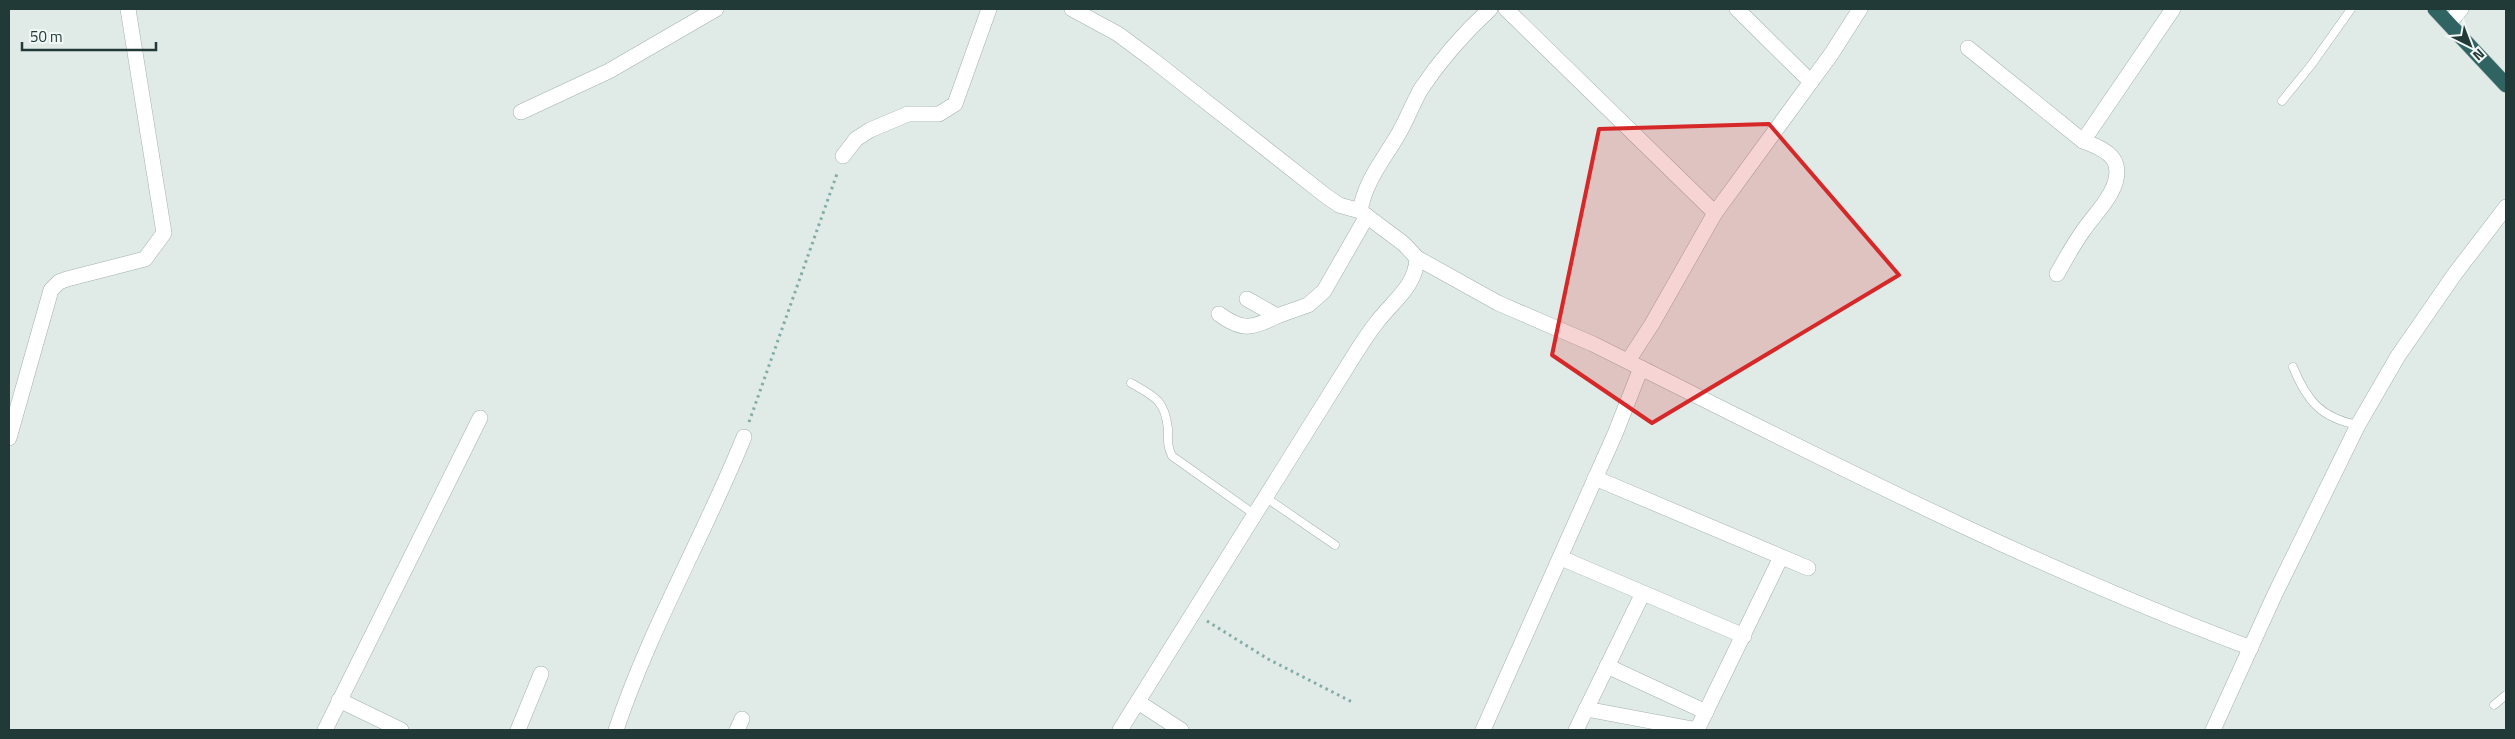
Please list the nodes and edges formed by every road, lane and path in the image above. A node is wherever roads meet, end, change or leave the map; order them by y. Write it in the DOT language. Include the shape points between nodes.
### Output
graph roads {
  1 [pos="128,9"];
  2 [pos="716,9"];
  3 [pos="989,9"];
  4 [pos="1072,9"];
  5 [pos="1490,9"];
  6 [pos="1506,9"];
  7 [pos="1737,9"];
  8 [pos="1860,9"];
  9 [pos="2173,9"];
  10 [pos="2351,9"];
  11 [pos="2435,9"];
  12 [pos="2461,9"];
  13 [pos="2449,23"];
  14 [pos="1968,48"];
  15 [pos="2505,80"];
  16 [pos="1811,82"];
  17 [pos="2282,101"];
  18 [pos="521,112"];
  19 [pos="2083,141"];
  20 [pos="843,156"];
  21 [pos="2506,207"];
  22 [pos="1364,213"];
  23 [pos="1715,213"];
  24 [pos="1416,258"];
  25 [pos="2057,274"];
  26 [pos="1247,299"];
  27 [pos="1218,314"];
  28 [pos="1277,316"];
  29 [pos="1628,361"];
  30 [pos="2294,367"];
  31 [pos="1641,368"];
  32 [pos="1131,384"];
  33 [pos="480,418"];
  34 [pos="2358,425"];
  35 [pos="744,437"];
  36 [pos="9,438"];
  37 [pos="1595,478"];
  38 [pos="1265,497"];
  39 [pos="1254,514"];
  40 [pos="1335,545"];
  41 [pos="1781,557"];
  42 [pos="1560,558"];
  43 [pos="1808,568"];
  44 [pos="1644,593"];
  45 [pos="1194,612"];
  46 [pos="1744,636"];
  47 [pos="2250,648"];
  48 [pos="1608,666"];
  49 [pos="542,674"];
  50 [pos="2506,695"];
  51 [pos="339,700"];
  52 [pos="1138,702"];
  53 [pos="1354,703"];
  54 [pos="2494,705"];
  55 [pos="1586,709"];
  56 [pos="1706,712"];
  57 [pos="326,730"];
  58 [pos="401,730"];
  59 [pos="518,730"];
  60 [pos="616,730"];
  61 [pos="1120,730"];
  62 [pos="1181,730"];
  63 [pos="1484,730"];
  64 [pos="1576,730"];
  65 [pos="1697,730"];
  66 [pos="2214,730"];
  1 -- 36 [label="street" via="164,234 145,259 54,285"];
  2 -- 18 [label="street" via="609,71"];
  3 -- 20 [label="street" via="954,104 939,114 908,114 870,130 856,140"];
  4 -- 22 [label="street" via="1118,34 1326,196 1339,205"];
  5 -- 22 [label="street" via="1464,32 1420,91 1400,132 1365,188"];
  6 -- 23 [label="street"];
  7 -- 16 [label="street"];
  8 -- 16 [label="street"];
  9 -- 19 [label="street"];
  10 -- 17 [label="lane"];
  11 -- 13 [label="highway"];
  12 -- 13 [label="street"];
  13 -- 15 [label="highway"];
  14 -- 19 [label="street"];
  16 -- 23 [label="street"];
  19 -- 25 [label="street" via="2111,157 2116,163 2117,178 2104,204 2082,231"];
  20 -- 35 [label="path"];
  21 -- 34 [label="street" via="2398,356"];
  22 -- 24 [label="street" via="1404,244"];
  22 -- 28 [label="street" via="1324,291 1308,304"];
  23 -- 29 [label="street"];
  24 -- 29 [label="street" via="1498,303"];
  24 -- 38 [label="street" via="1409,284 1355,354"];
  26 -- 28 [label="street"];
  27 -- 28 [label="street" via="1242,327 1254,326"];
  29 -- 31 [label="street"];
  30 -- 34 [label="lane" via="2308,396 2324,413 2338,422"];
  31 -- 37 [label="street"];
  31 -- 47 [label="street" via="1898,497 2155,612"];
  32 -- 39 [label="lane" via="1156,397 1165,410 1168,448 1172,456"];
  33 -- 51 [label="street" via="396,592"];
  34 -- 47 [label="street"];
  35 -- 60 [label="street" via="658,622"];
  37 -- 41 [label="street"];
  37 -- 42 [label="street"];
  38 -- 39 [label="street"];
  38 -- 40 [label="lane"];
  39 -- 45 [label="street"];
  41 -- 43 [label="street"];
  41 -- 46 [label="street"];
  42 -- 44 [label="street"];
  42 -- 63 [label="street"];
  44 -- 46 [label="street"];
  44 -- 48 [label="street"];
  45 -- 52 [label="street"];
  45 -- 53 [label="path" via="1268,659"];
  46 -- 56 [label="street"];
  47 -- 66 [label="street"];
  48 -- 55 [label="street"];
  48 -- 56 [label="street"];
  49 -- 59 [label="street"];
  50 -- 54 [label="lane"];
  51 -- 57 [label="street"];
  51 -- 58 [label="street"];
  52 -- 61 [label="street"];
  52 -- 62 [label="street"];
  55 -- 64 [label="street"];
  55 -- 65 [label="street"];
  56 -- 65 [label="street"];
}
